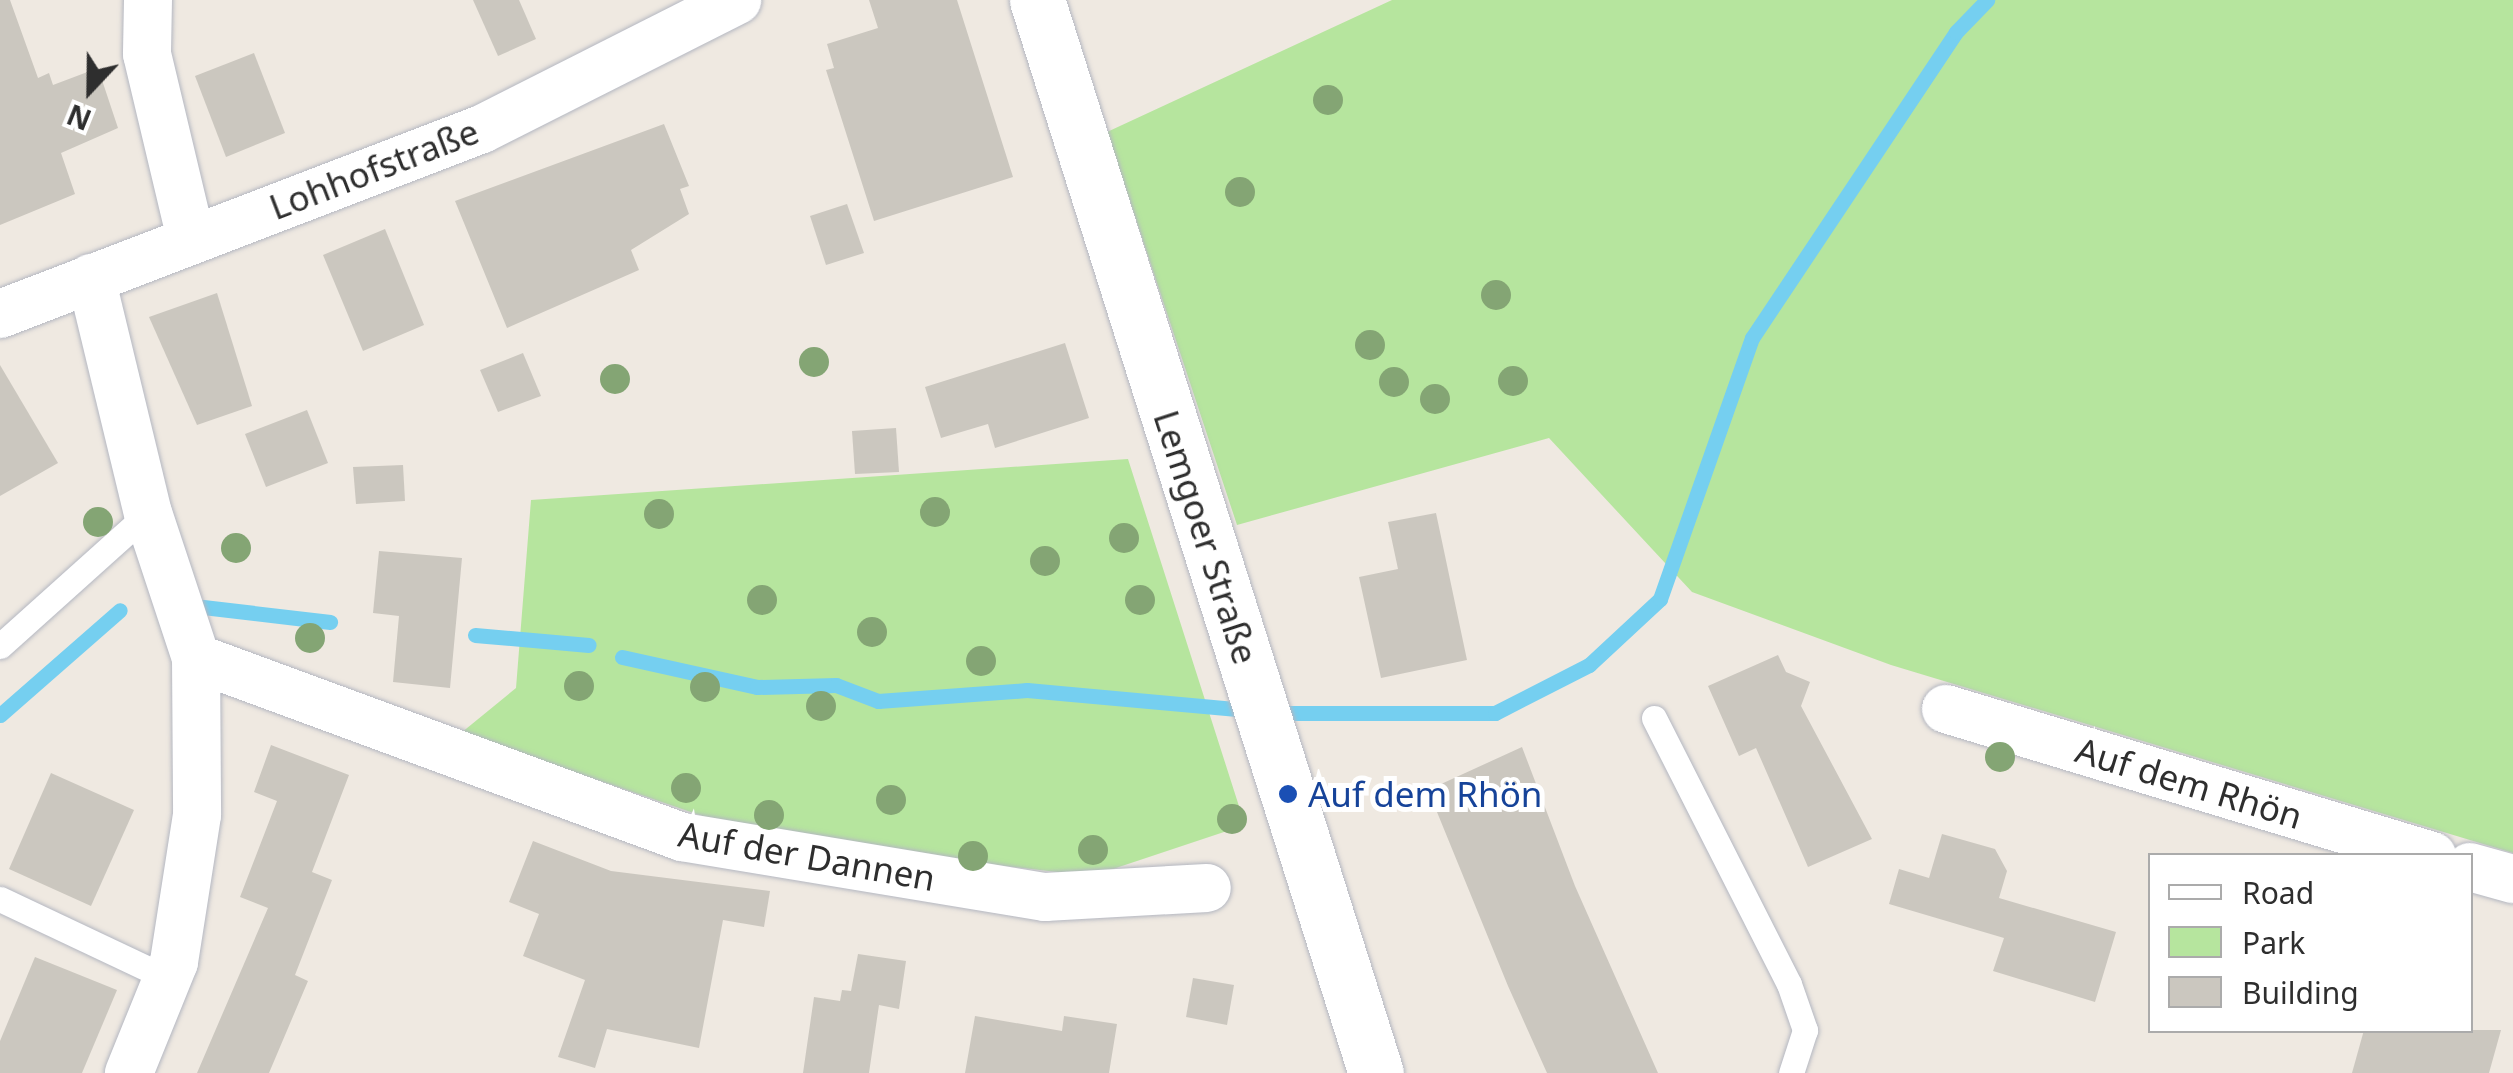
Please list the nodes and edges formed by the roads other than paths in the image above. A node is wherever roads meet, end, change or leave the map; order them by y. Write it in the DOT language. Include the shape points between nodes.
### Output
graph roads {
  1 [pos="148,0"];
  2 [pos="737,0"];
  3 [pos="1037,0"];
  4 [pos="191,238"];
  5 [pos="91,278"];
  6 [pos="0,314"];
  7 [pos="148,513"];
  8 [pos="0,646"];
  9 [pos="196,658"];
  10 [pos="1946,709"];
  11 [pos="1654,718"];
  12 [pos="2422,853"];
  13 [pos="2473,868"];
  14 [pos="2513,879"];
  15 [pos="1207,888"];
  16 [pos="0,899"];
  17 [pos="168,978"];
  18 [pos="129,1073"];
  19 [pos="1376,1073"];
  20 [pos="1790,1073"];
  1 -- 4 [label="street" via="147,54"];
  2 -- 4 [label="street, Lohhofstraße" via="482,129"];
  3 -- 19 [label="main road, Lemgoer Straße"];
  4 -- 5 [label="street, Lohhofstraße"];
  5 -- 6 [label="street, Lohhofstraße"];
  5 -- 7 [label="street"];
  7 -- 8 [label="lane"];
  7 -- 9 [label="street"];
  9 -- 15 [label="street, Auf der Dannen" via="682,837 1045,897"];
  9 -- 17 [label="street" via="197,815"];
  10 -- 12 [label="street, Auf dem Rhön"];
  11 -- 20 [label="lane" via="1789,984 1805,1030"];
  13 -- 14 [label="street"];
  16 -- 17 [label="lane"];
  17 -- 18 [label="street"];
}
